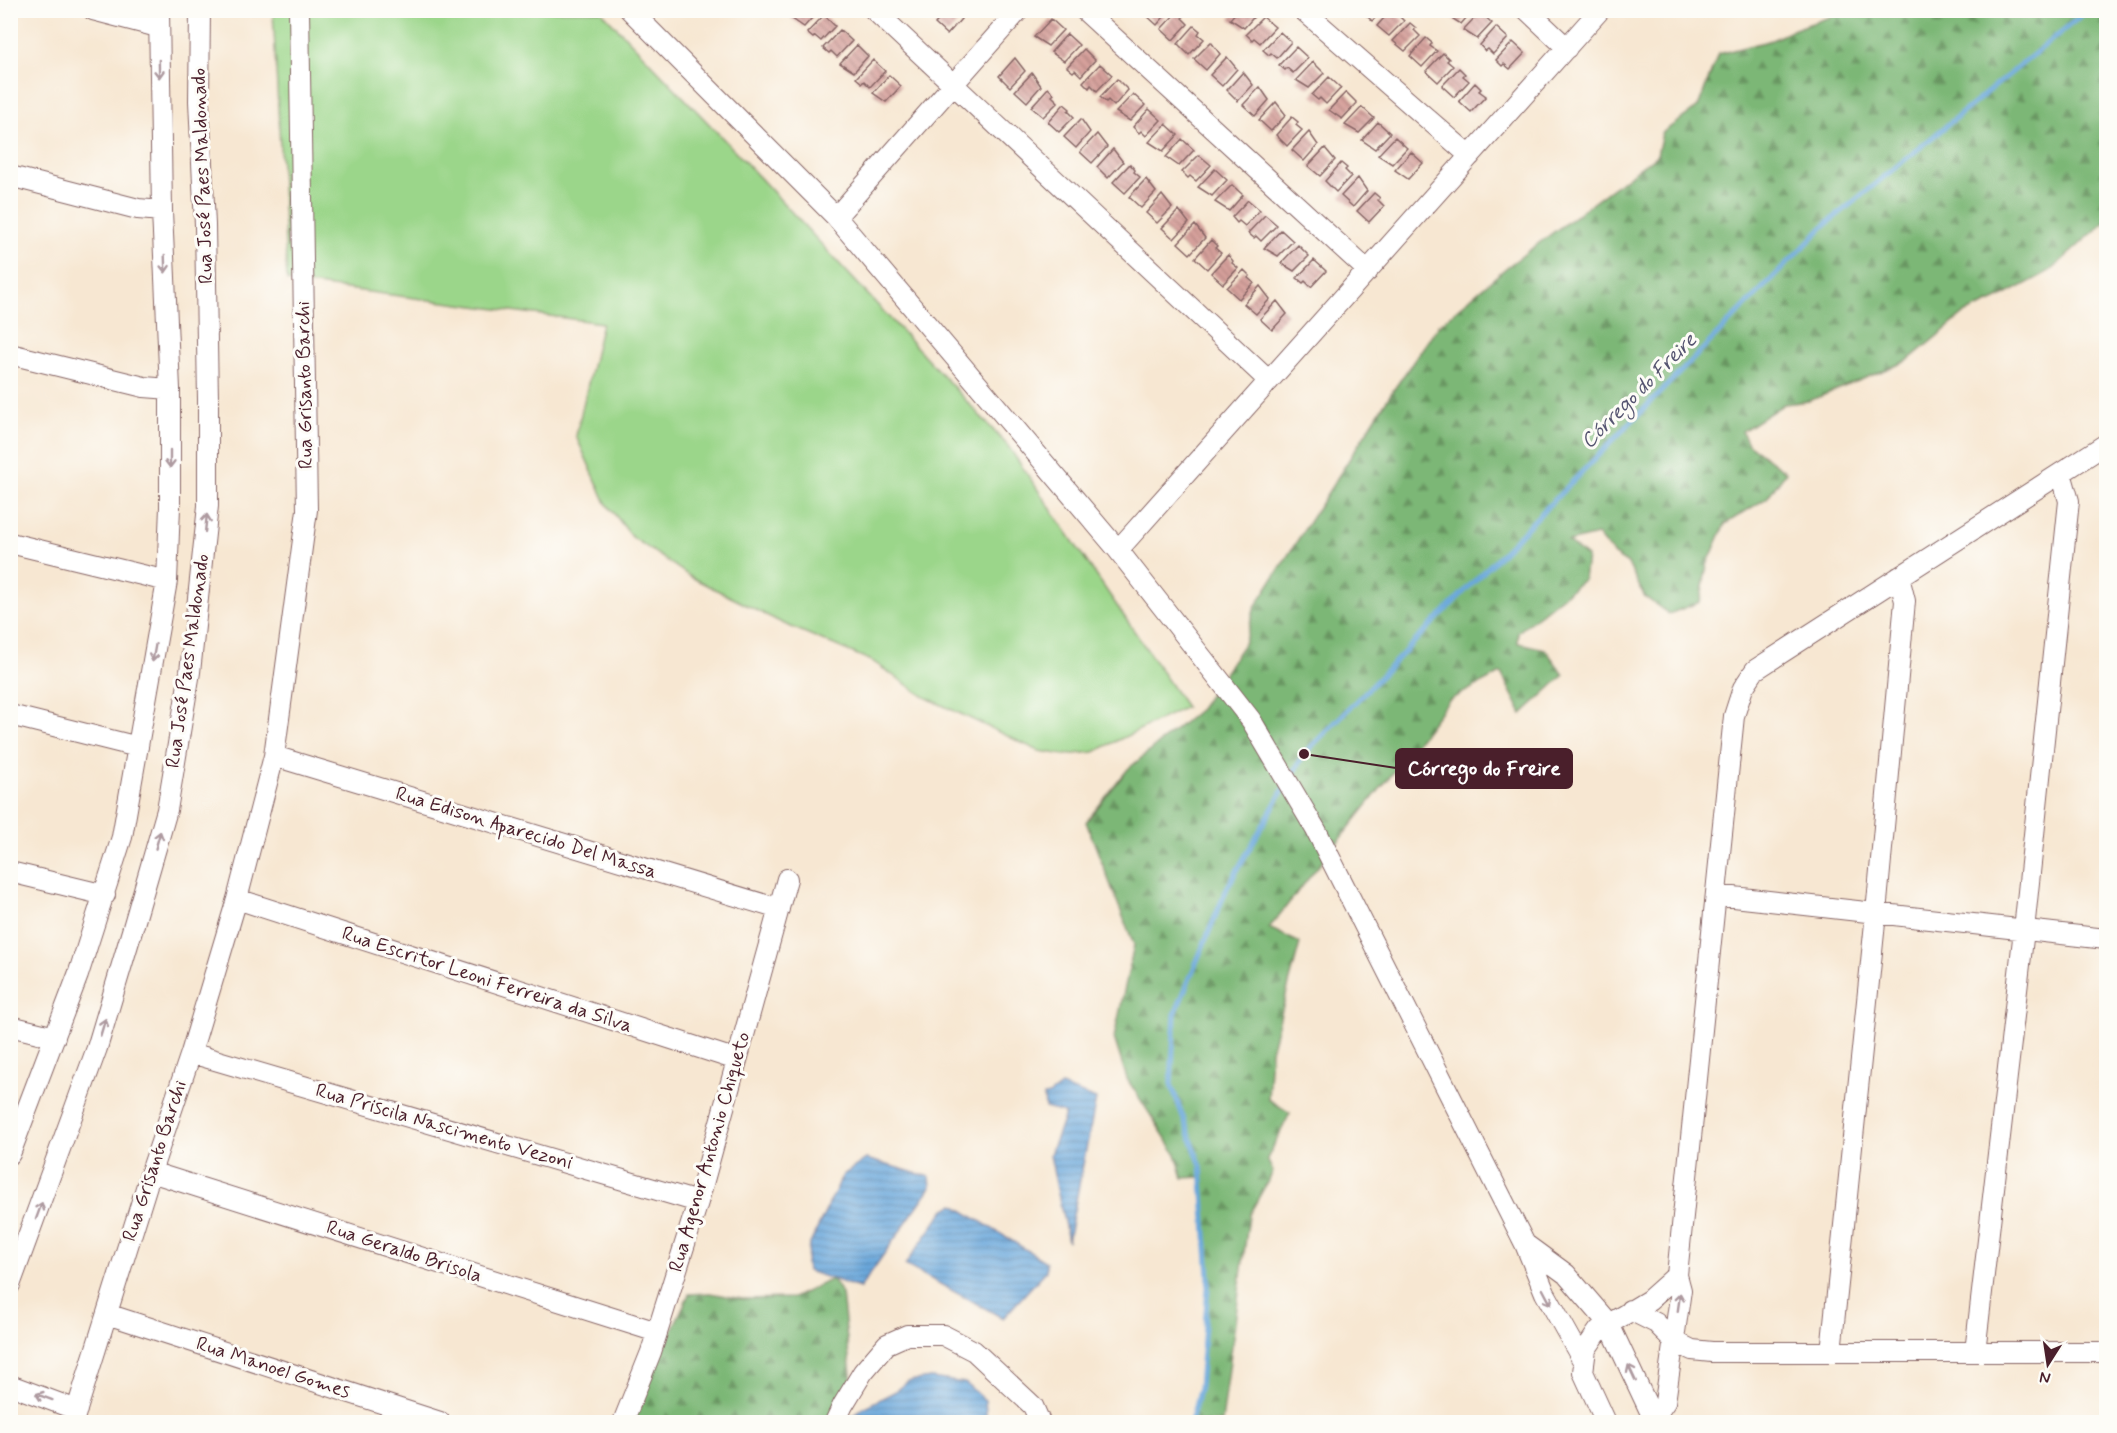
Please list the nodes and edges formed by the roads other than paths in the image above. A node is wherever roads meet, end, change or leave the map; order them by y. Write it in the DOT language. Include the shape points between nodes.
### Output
graph roads {
  1 [pos="93,10"];
  2 [pos="200,10"];
  3 [pos="298,10"];
  4 [pos="630,10"];
  5 [pos="873,10"];
  6 [pos="1019,10"];
  7 [pos="1084,10"];
  8 [pos="1303,10"];
  9 [pos="1527,10"];
  10 [pos="1600,10"];
  11 [pos="158,19"];
  12 [pos="1567,48"];
  13 [pos="953,85"];
  14 [pos="1470,156"];
  15 [pos="10,176"];
  16 [pos="162,211"];
  17 [pos="836,217"];
  18 [pos="1368,271"];
  19 [pos="10,354"];
  20 [pos="1269,381"];
  21 [pos="170,389"];
  22 [pos="2106,444"];
  23 [pos="2061,473"];
  24 [pos="10,543"];
  25 [pos="1118,550"];
  26 [pos="1899,577"];
  27 [pos="167,581"];
  28 [pos="10,715"];
  29 [pos="138,747"];
  30 [pos="274,756"];
  31 [pos="10,872"];
  32 [pos="787,879"];
  33 [pos="105,895"];
  34 [pos="1716,895"];
  35 [pos="237,900"];
  36 [pos="779,909"];
  37 [pos="1876,913"];
  38 [pos="2024,930"];
  39 [pos="2106,939"];
  40 [pos="10,1026"];
  41 [pos="56,1037"];
  42 [pos="191,1053"];
  43 [pos="737,1060"];
  44 [pos="10,1154"];
  45 [pos="151,1172"];
  46 [pos="698,1202"];
  47 [pos="1525,1244"];
  48 [pos="1677,1275"];
  49 [pos="10,1285"];
  50 [pos="1630,1310"];
  51 [pos="107,1314"];
  52 [pos="1608,1324"];
  53 [pos="657,1332"];
  54 [pos="1674,1341"];
  55 [pos="1831,1352"];
  56 [pos="1975,1352"];
  57 [pos="2106,1352"];
  58 [pos="1583,1360"];
  59 [pos="10,1385"];
  60 [pos="75,1416"];
  61 [pos="1654,1421"];
  62 [pos="440,1422"];
  63 [pos="622,1422"];
  64 [pos="835,1422"];
  65 [pos="1040,1422"];
  66 [pos="1606,1422"];
  1 -- 11 [label="street"];
  49 -- 2 [label="street, Rua José Paes Maldonado, one-way" via="97,1048 132,931 167,810 190,672 208,506"];
  3 -- 30 [label="street, Rua Grisanto Barchi" via="307,510"];
  4 -- 17 [label="street"];
  5 -- 13 [label="street"];
  6 -- 13 [label="street"];
  7 -- 18 [label="street"];
  8 -- 14 [label="street"];
  9 -- 12 [label="street"];
  10 -- 12 [label="street"];
  11 -- 16 [label="street, Rua José Paes Maldonado, one-way"];
  12 -- 14 [label="street"];
  13 -- 17 [label="street"];
  13 -- 20 [label="street"];
  14 -- 18 [label="street"];
  15 -- 16 [label="street" via="138,209"];
  16 -- 21 [label="street, Rua José Paes Maldonado, one-way"];
  17 -- 25 [label="street"];
  18 -- 20 [label="street"];
  19 -- 21 [label="street" via="144,387"];
  20 -- 25 [label="street"];
  21 -- 27 [label="street, Rua José Paes Maldonado, one-way"];
  22 -- 23 [label="street"];
  23 -- 26 [label="street"];
  23 -- 38 [label="street" via="2069,501"];
  24 -- 27 [label="street"];
  25 -- 47 [label="street" via="1251,720 1316,830"];
  26 -- 34 [label="street" via="1755,670 1743,688 1734,716"];
  26 -- 37 [label="street" via="1905,601"];
  27 -- 29 [label="street, Rua José Paes Maldonado, one-way"];
  28 -- 29 [label="street"];
  29 -- 33 [label="street, Rua José Paes Maldonado" via="122,837"];
  30 -- 35 [label="street, Rua Grisanto Barchi"];
  30 -- 36 [label="street, Rua Edison Aparecido Del Massa"];
  31 -- 33 [label="street"];
  32 -- 36 [label="street, Rua Agenor Antonio Chiqueto"];
  33 -- 41 [label="street, Rua José Paes Maldonado"];
  34 -- 37 [label="street"];
  34 -- 48 [label="street"];
  35 -- 42 [label="street, Rua Grisanto Barchi"];
  35 -- 43 [label="street, Rua Escritor Leoni Ferreira da Silva"];
  36 -- 43 [label="street, Rua Agenor Antonio Chiqueto"];
  37 -- 38 [label="street"];
  37 -- 55 [label="street"];
  38 -- 39 [label="street"];
  38 -- 56 [label="street"];
  40 -- 41 [label="street"];
  41 -- 44 [label="street, Rua José Paes Maldonado"];
  42 -- 45 [label="street, Rua Grisanto Barchi"];
  42 -- 46 [label="street, Rua Priscila Nascimento Vezoni"];
  43 -- 46 [label="street, Rua Agenor Antonio Chiqueto"];
  45 -- 51 [label="street, Rua Grisanto Barchi"];
  45 -- 53 [label="street, Rua Geraldo Brisola"];
  46 -- 53 [label="street, Rua Agenor Antonio Chiqueto"];
  47 -- 52 [label="street" via="1566,1274"];
  47 -- 58 [label="street, one-way" via="1545,1293"];
  48 -- 50 [label="street" via="1649,1300"];
  54 -- 48 [label="street, one-way" via="1681,1290"];
  50 -- 52 [label="street"];
  50 -- 54 [label="street" via="1656,1323"];
  51 -- 60 [label="street, Rua Grisanto Barchi"];
  51 -- 62 [label="street, Rua Manoel Gomes"];
  52 -- 58 [label="street" via="1591,1339"];
  61 -- 52 [label="street, one-way"];
  53 -- 63 [label="street, Rua Agenor Antonio Chiqueto"];
  54 -- 55 [label="street" via="1692,1350 1712,1352"];
  54 -- 61 [label="street" via="1665,1402"];
  55 -- 56 [label="street"];
  56 -- 57 [label="street"];
  58 -- 66 [label="street" via="1583,1372"];
  60 -- 59 [label="street, one-way"];
  64 -- 65 [label="street" via="863,1372 887,1344 907,1335 943,1335 974,1351 1033,1406"];
}
